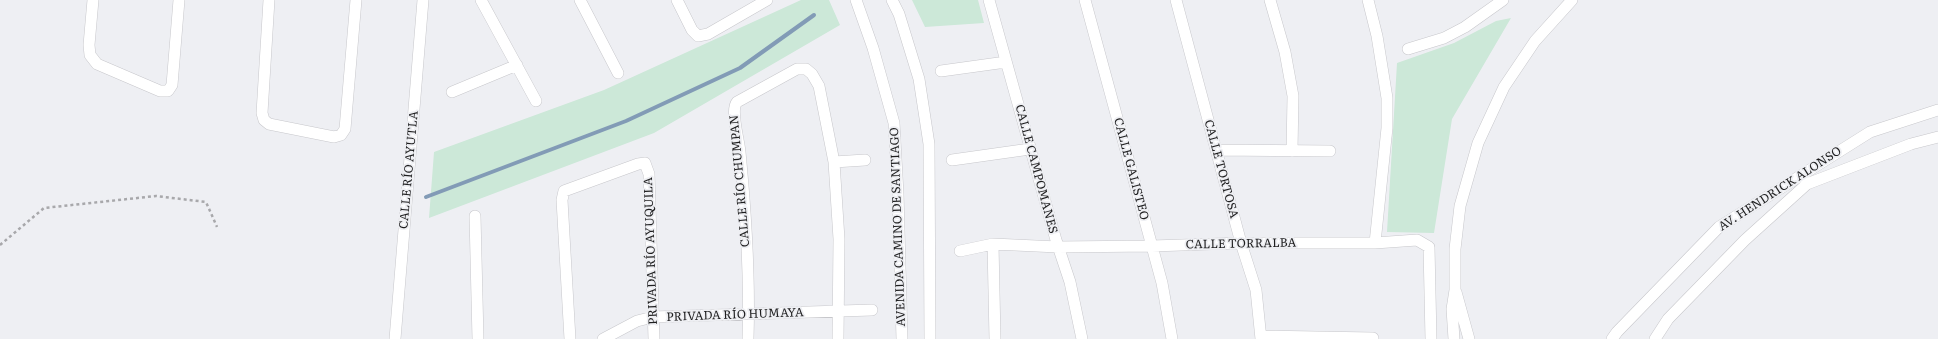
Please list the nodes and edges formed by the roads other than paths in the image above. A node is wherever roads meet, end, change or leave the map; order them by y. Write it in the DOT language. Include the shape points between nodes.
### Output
graph roads {
  1 [pos="93,0"];
  2 [pos="179,0"];
  3 [pos="269,0"];
  4 [pos="356,0"];
  5 [pos="423,0"];
  6 [pos="481,0"];
  7 [pos="580,0"];
  8 [pos="677,0"];
  9 [pos="767,0"];
  10 [pos="856,0"];
  11 [pos="892,0"];
  12 [pos="989,0"];
  13 [pos="1085,0"];
  14 [pos="1176,0"];
  15 [pos="1270,0"];
  16 [pos="1368,0"];
  17 [pos="1572,0"];
  18 [pos="1504,2"];
  19 [pos="1408,48"];
  20 [pos="1006,62"];
  21 [pos="517,65"];
  22 [pos="941,71"];
  23 [pos="618,73"];
  24 [pos="452,92"];
  25 [pos="536,101"];
  26 [pos="1938,110"];
  27 [pos="1938,136"];
  28 [pos="1030,149"];
  29 [pos="1216,150"];
  30 [pos="1292,151"];
  31 [pos="1330,151"];
  32 [pos="865,160"];
  33 [pos="952,160"];
  34 [pos="834,162"];
  35 [pos="476,216"];
  36 [pos="1241,243"];
  37 [pos="1375,243"];
  38 [pos="993,244"];
  39 [pos="1152,246"];
  40 [pos="1058,247"];
  41 [pos="960,251"];
  42 [pos="1455,290"];
  43 [pos="872,310"];
  44 [pos="838,312"];
  45 [pos="749,314"];
  46 [pos="653,317"];
  47 [pos="1261,337"];
  48 [pos="1373,338"];
  49 [pos="395,339"];
  50 [pos="478,339"];
  51 [pos="570,339"];
  52 [pos="603,339"];
  53 [pos="654,339"];
  54 [pos="748,339"];
  55 [pos="838,339"];
  56 [pos="902,339"];
  57 [pos="930,339"];
  58 [pos="994,339"];
  59 [pos="1082,339"];
  60 [pos="1172,339"];
  61 [pos="1431,339"];
  62 [pos="1454,339"];
  63 [pos="1469,339"];
  64 [pos="1612,339"];
  65 [pos="1655,339"];
  1 -- 2 [label="street" via="90,55 97,64 160,91 168,91 172,85"];
  3 -- 4 [label="street" via="262,113 264,120 269,124 334,137 341,135 345,129"];
  5 -- 49 [label="street, CALLE RÍO AYUTLA"];
  6 -- 21 [label="street"];
  7 -- 23 [label="street"];
  8 -- 9 [label="street" via="692,30 698,36 708,34"];
  10 -- 56 [label="street, AVENIDA CAMINO DE SANTIAGO" via="874,48 894,123"];
  11 -- 57 [label="street" via="899,14 919,79 929,144"];
  12 -- 20 [label="street, CALLE CAMPOMANES"];
  13 -- 39 [label="street, CALLE GALISTEO"];
  14 -- 29 [label="street, CALLE TORTOSA"];
  15 -- 30 [label="street" via="1285,52 1293,96"];
  16 -- 37 [label="street" via="1387,98 1387,128"];
  17 -- 42 [label="street" via="1535,42 1504,87 1478,143 1460,206 1455,249"];
  18 -- 19 [label="street" via="1444,38"];
  20 -- 22 [label="street"];
  20 -- 28 [label="street, CALLE CAMPOMANES"];
  21 -- 24 [label="street"];
  21 -- 25 [label="street"];
  26 -- 64 [label="street, AV. HENDRICK ALONSO" via="1870,132 1719,227"];
  27 -- 65 [label="street, AV. HENDRICK ALONSO" via="1910,144 1807,184 1739,246 1668,319"];
  28 -- 33 [label="street"];
  28 -- 40 [label="street, CALLE CAMPOMANES"];
  29 -- 30 [label="street"];
  29 -- 36 [label="street, CALLE TORTOSA"];
  30 -- 31 [label="street"];
  32 -- 34 [label="street"];
  34 -- 44 [label="street" via="839,238"];
  34 -- 45 [label="street, CALLE RÍO CHUMPAN" via="819,86 806,69 797,69 734,105 746,213"];
  35 -- 50 [label="street"];
  36 -- 37 [label="street, CALLE TORRALBA"];
  36 -- 39 [label="street, CALLE TORRALBA"];
  36 -- 47 [label="street, CALLE TORTOSA" via="1256,290"];
  37 -- 61 [label="street, CALLE TORRALBA" via="1417,240 1429,247"];
  38 -- 40 [label="street, CALLE TORRALBA"];
  38 -- 41 [label="street, CALLE TORRALBA"];
  38 -- 58 [label="street"];
  39 -- 40 [label="street, CALLE TORRALBA"];
  39 -- 60 [label="street, CALLE GALISTEO" via="1167,306"];
  40 -- 59 [label="street, CALLE CAMPOMANES" via="1070,282"];
  42 -- 62 [label="street" via="1452,309"];
  42 -- 63 [label="street"];
  43 -- 44 [label="street, PRIVADA RÍO HUMAYA"];
  44 -- 45 [label="street, PRIVADA RÍO HUMAYA"];
  44 -- 55 [label="street"];
  45 -- 46 [label="street, PRIVADA RÍO HUMAYA"];
  45 -- 54 [label="street, CALLE RÍO CHUMPAN"];
  46 -- 51 [label="street, PRIVADA RÍO AYUQUILA" via="649,174 645,163 564,191 562,200"];
  46 -- 52 [label="street, PRIVADA RÍO HUMAYA" via="637,321"];
  46 -- 53 [label="street, PRIVADA RÍO AYUQUILA"];
  47 -- 48 [label="street"];
}
